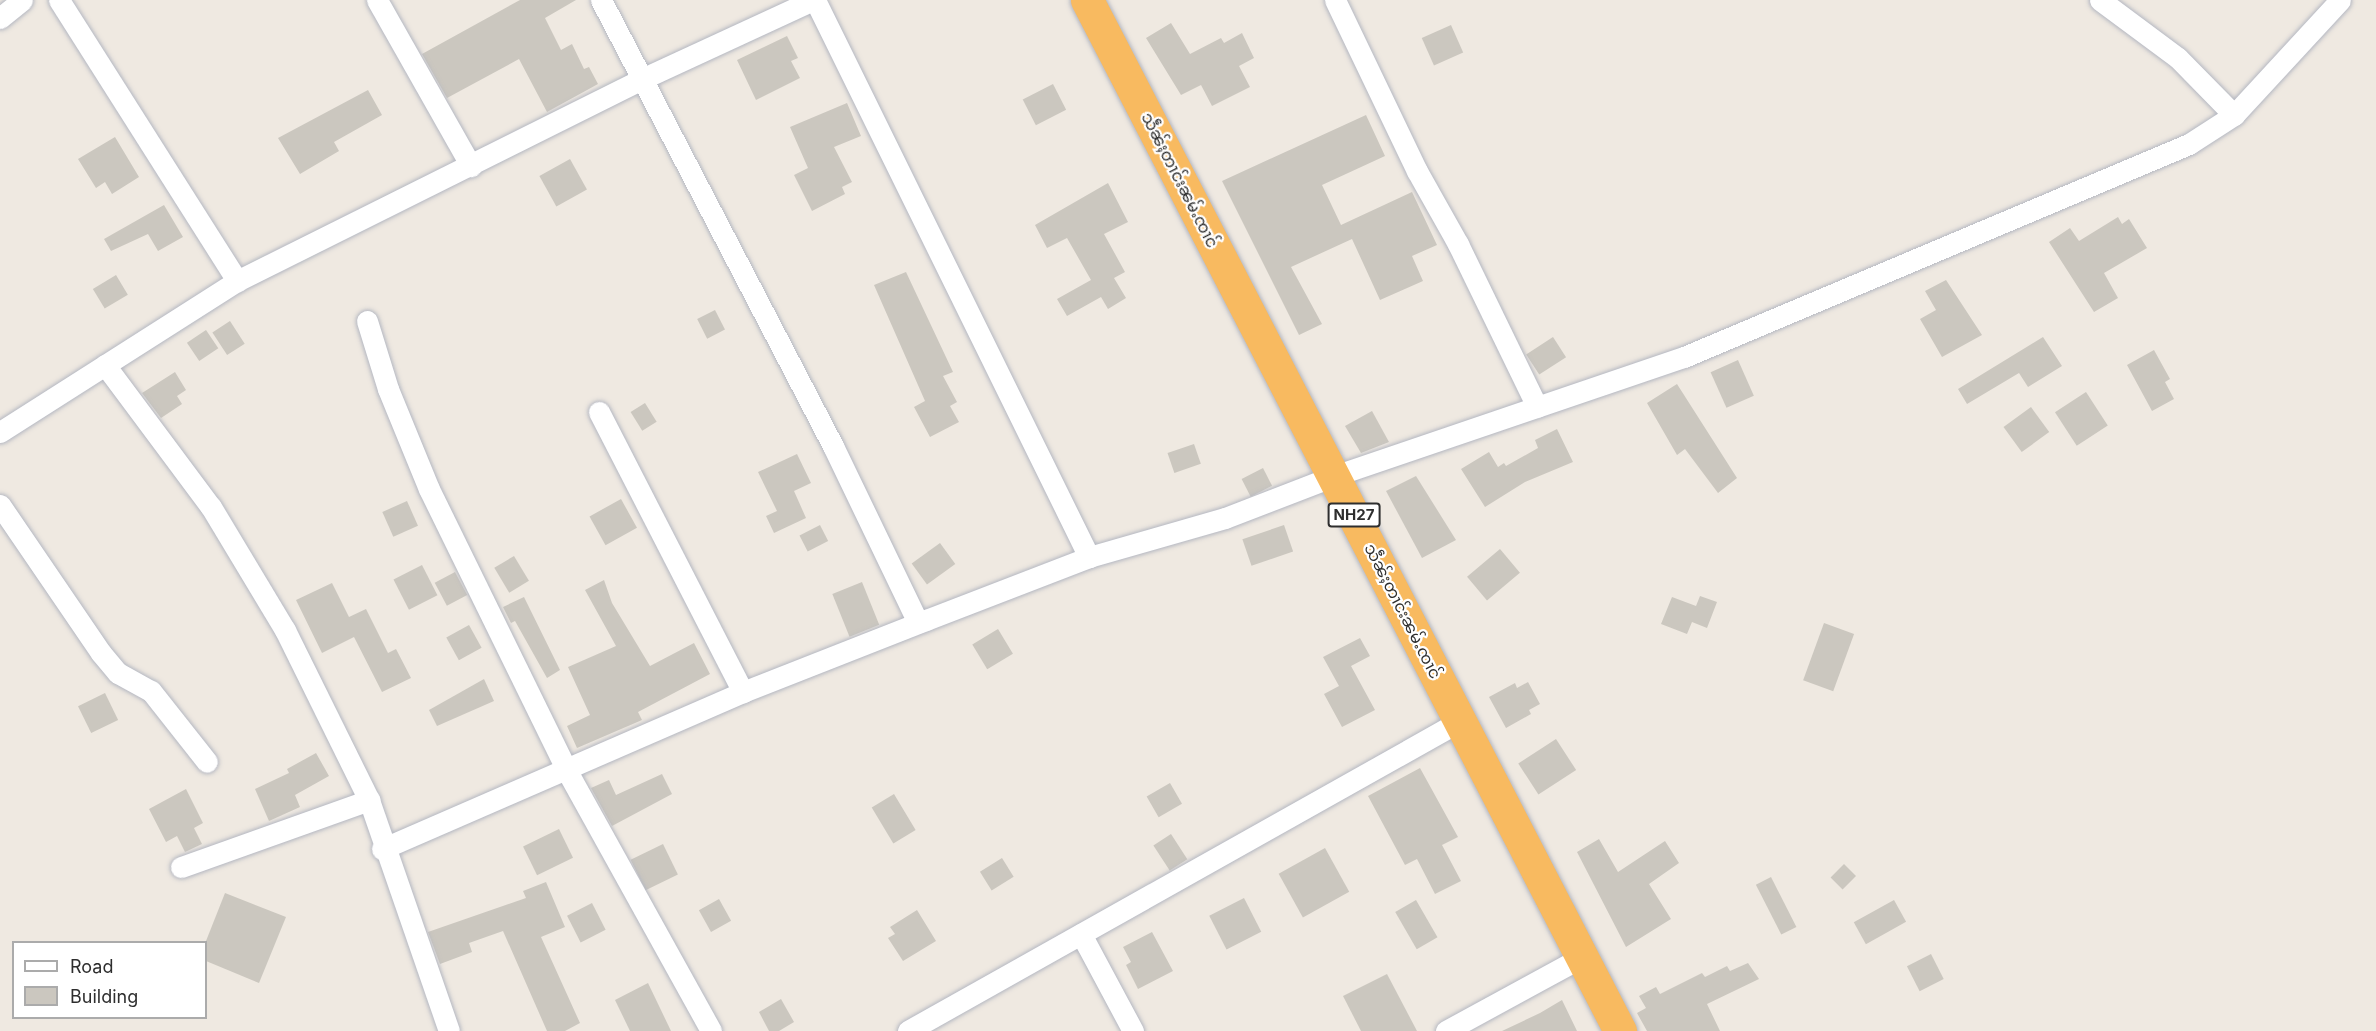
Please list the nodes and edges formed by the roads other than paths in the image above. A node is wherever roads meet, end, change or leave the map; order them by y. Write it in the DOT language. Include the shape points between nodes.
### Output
graph roads {
  1 [pos="22,0"];
  2 [pos="59,0"];
  3 [pos="377,0"];
  4 [pos="601,0"];
  5 [pos="814,0"];
  6 [pos="1087,0"];
  7 [pos="1335,0"];
  8 [pos="2100,0"];
  9 [pos="2340,0"];
  10 [pos="0,18"];
  11 [pos="642,79"];
  12 [pos="2234,115"];
  13 [pos="471,166"];
  14 [pos="237,281"];
  15 [pos="367,321"];
  16 [pos="105,365"];
  17 [pos="1537,407"];
  18 [pos="599,412"];
  19 [pos="0,432"];
  20 [pos="1334,476"];
  21 [pos="0,505"];
  22 [pos="1089,557"];
  23 [pos="918,623"];
  24 [pos="743,692"];
  25 [pos="1460,722"];
  26 [pos="207,762"];
  27 [pos="567,771"];
  28 [pos="369,800"];
  29 [pos="382,849"];
  30 [pos="181,867"];
  31 [pos="1081,934"];
  32 [pos="1582,957"];
  33 [pos="915,1029"];
  34 [pos="448,1031"];
  35 [pos="711,1031"];
  36 [pos="1133,1031"];
  37 [pos="1446,1031"];
  38 [pos="1620,1031"];
  1 -- 10 [label="street"];
  2 -- 14 [label="street"];
  3 -- 13 [label="street"];
  4 -- 11 [label="street"];
  5 -- 11 [label="street"];
  5 -- 22 [label="street"];
  6 -- 20 [label="highway, သဵၼ်ႈတၢင်းၼမ်ႉၸၢင် / NH27"];
  7 -- 17 [label="street" via="1416,171 1458,244"];
  8 -- 12 [label="street" via="2178,58"];
  9 -- 12 [label="street"];
  11 -- 13 [label="street"];
  11 -- 23 [label="street" via="832,446"];
  12 -- 17 [label="street" via="2189,144 1684,357"];
  13 -- 14 [label="street"];
  14 -- 16 [label="street"];
  15 -- 27 [label="street" via="388,389 429,489"];
  16 -- 19 [label="street"];
  16 -- 28 [label="street" via="211,507 279,620"];
  17 -- 20 [label="street"];
  18 -- 24 [label="street"];
  20 -- 22 [label="street" via="1225,518"];
  20 -- 25 [label="highway, သဵၼ်ႈတၢင်းၼမ်ႉၸၢင် / NH27"];
  21 -- 26 [label="street" via="101,653 118,673 152,691"];
  22 -- 23 [label="street"];
  23 -- 24 [label="street"];
  24 -- 27 [label="street"];
  25 -- 31 [label="street"];
  25 -- 32 [label="highway, သဵၼ်ႈတၢင်းၼမ်ႉၸၢင် / NH27"];
  27 -- 29 [label="street"];
  27 -- 35 [label="street"];
  28 -- 29 [label="street"];
  28 -- 30 [label="street"];
  29 -- 34 [label="street"];
  31 -- 33 [label="street"];
  31 -- 36 [label="street"];
  32 -- 37 [label="street"];
  32 -- 38 [label="highway, သဵၼ်ႈတၢင်းၼမ်ႉၸၢင် / NH27"];
}
